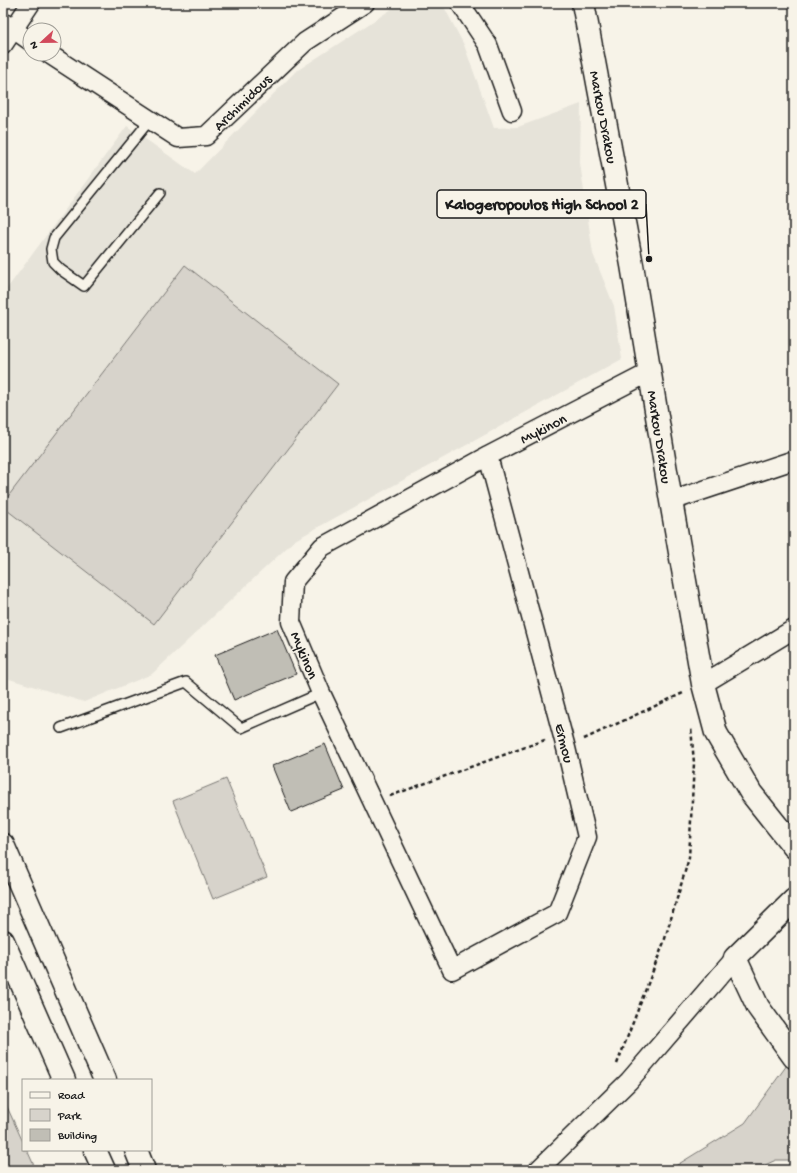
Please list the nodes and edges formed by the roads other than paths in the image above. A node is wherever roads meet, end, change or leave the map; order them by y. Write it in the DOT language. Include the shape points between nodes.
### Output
graph roads {
  1 [pos="31,3"];
  2 [pos="366,3"];
  3 [pos="460,3"];
  4 [pos="583,3"];
  5 [pos="6,32"];
  6 [pos="22,38"];
  7 [pos="62,62"];
  8 [pos="512,111"];
  9 [pos="150,120"];
  10 [pos="160,193"];
  11 [pos="650,372"];
  12 [pos="488,456"];
  13 [pos="794,460"];
  14 [pos="671,501"];
  15 [pos="794,629"];
  16 [pos="703,684"];
  17 [pos="321,693"];
  18 [pos="61,728"];
  19 [pos="3,845"];
  20 [pos="794,847"];
  21 [pos="794,900"];
  22 [pos="3,941"];
  23 [pos="735,958"];
  24 [pos="452,970"];
  25 [pos="794,1057"];
  26 [pos="64,1079"];
  27 [pos="105,1079"];
  28 [pos="95,1151"];
  29 [pos="136,1151"];
  30 [pos="104,1170"];
  31 [pos="144,1170"];
  32 [pos="538,1170"];
  1 -- 5 [label="street"];
  2 -- 9 [label="street, Archimidous" via="305,42 206,136 178,138"];
  3 -- 8 [label="street" via="488,45"];
  4 -- 11 [label="main road, Markou Drakou"];
  5 -- 6 [label="street"];
  7 -- 9 [label="street, Archimidous"];
  9 -- 10 [label="lane" via="54,238 50,249 53,262 84,286"];
  11 -- 12 [label="street, Mykinon"];
  11 -- 14 [label="main road, Markou Drakou"];
  12 -- 17 [label="street, Mykinon" via="322,547 293,582 291,622"];
  12 -- 24 [label="street, Ermou" via="564,741 586,837 557,912"];
  13 -- 14 [label="street"];
  14 -- 16 [label="main road, Markou Drakou"];
  15 -- 16 [label="street"];
  16 -- 20 [label="main road, Markou Drakou" via="716,733 751,793"];
  17 -- 18 [label="lane" via="241,728 186,682"];
  17 -- 24 [label="street, Mykinon"];
  19 -- 27 [label="main road"];
  21 -- 23 [label="main road"];
  22 -- 26 [label="main road"];
  23 -- 25 [label="main road" via="758,1007"];
  23 -- 32 [label="street" via="629,1081"];
  28 -- 30 [label="main road"];
  29 -- 31 [label="main road"];
}
